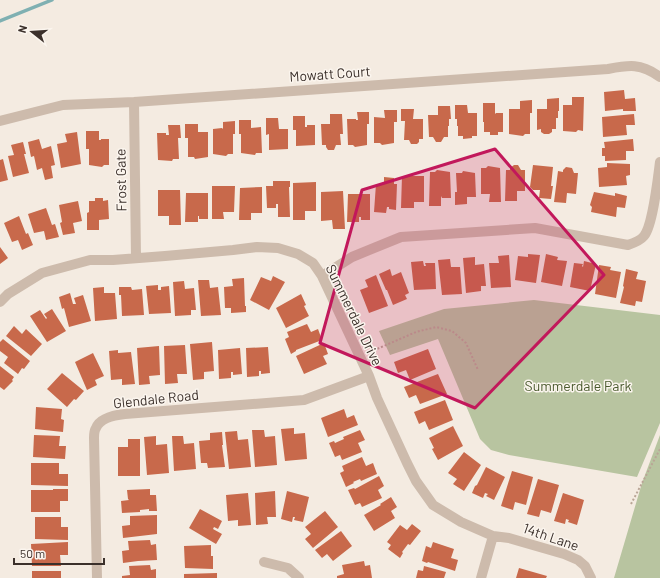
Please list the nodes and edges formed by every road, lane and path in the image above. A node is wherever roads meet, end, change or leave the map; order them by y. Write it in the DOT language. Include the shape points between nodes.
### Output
graph roads {
  1 [pos="660,77"];
  2 [pos="134,102"];
  3 [pos="0,121"];
  4 [pos="660,162"];
  5 [pos="136,258"];
  6 [pos="322,276"];
  7 [pos="0,302"];
  8 [pos="359,356"];
  9 [pos="478,370"];
  10 [pos="369,376"];
  11 [pos="660,449"];
  12 [pos="631,504"];
  13 [pos="493,536"];
  14 [pos="264,562"];
  15 [pos="97,578"];
  16 [pos="299,578"];
  17 [pos="481,578"];
  18 [pos="591,578"];
  1 -- 2 [label="street, Mowatt Court" via="651,70 639,66 626,66"];
  2 -- 3 [label="street, Mowatt Court" via="63,105"];
  2 -- 5 [label="street, Frost Gate"];
  4 -- 6 [label="street" via="648,229 644,237 628,245 535,228 401,237 352,257"];
  5 -- 6 [label="street, Summerdale Drive" via="257,247 278,248 298,254 313,263"];
  5 -- 7 [label="street, Summerdale Drive" via="90,260 42,273"];
  6 -- 8 [label="street, Summerdale Drive"];
  8 -- 9 [label="path" via="416,332 436,327 452,331 466,343"];
  8 -- 10 [label="street, Summerdale Drive"];
  10 -- 13 [label="street, Summerdale Drive" via="410,469 432,505 461,522"];
  10 -- 15 [label="street, Glendale Road" via="304,400 125,414 101,422 96,427 94,438"];
  11 -- 12 [label="path"];
  13 -- 17 [label="street"];
  13 -- 18 [label="street, 14th Lane" via="509,538 578,560 585,566"];
  14 -- 16 [label="street" via="288,568"];
}
